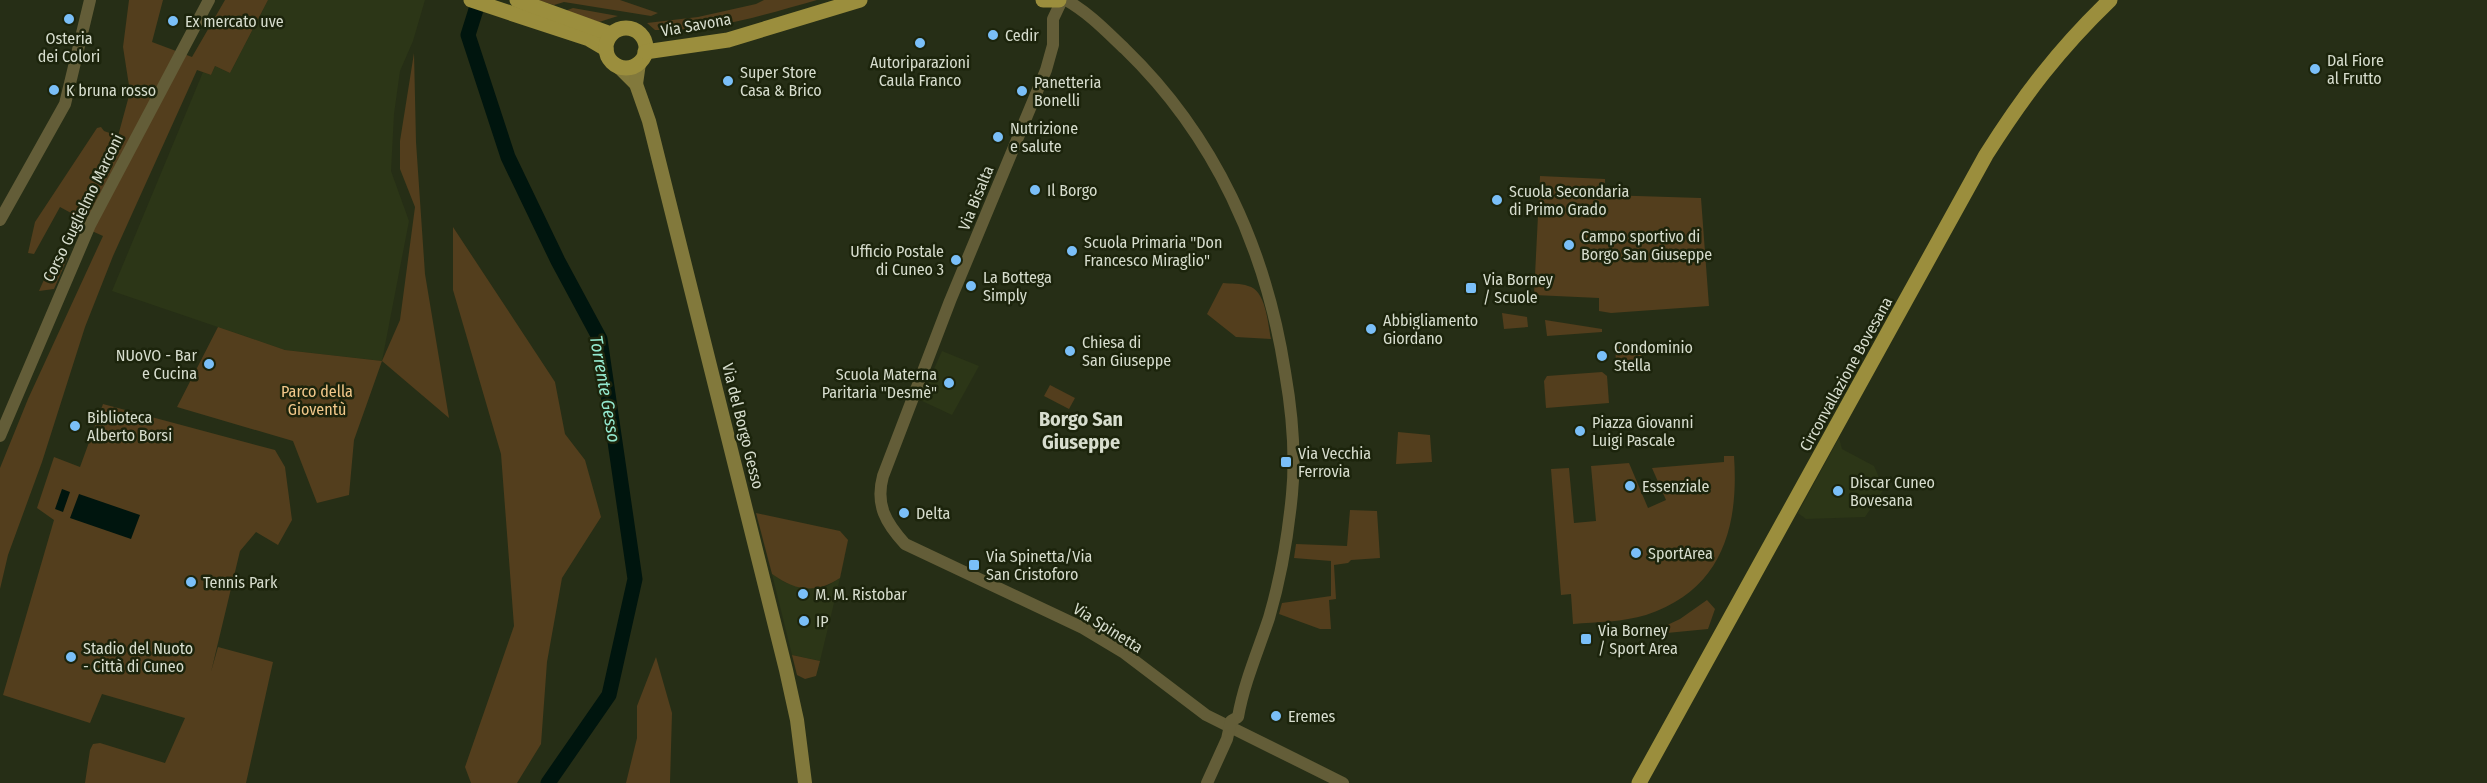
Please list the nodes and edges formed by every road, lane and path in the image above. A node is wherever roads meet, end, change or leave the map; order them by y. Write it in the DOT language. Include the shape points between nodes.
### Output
graph roads {
  1 [pos="90,0"];
  2 [pos="209,0"];
  3 [pos="471,0"];
  4 [pos="860,0"];
  5 [pos="1042,0"];
  6 [pos="1060,0"];
  7 [pos="1066,0"];
  8 [pos="2110,0"];
  9 [pos="1082,5"];
  10 [pos="523,7"];
  11 [pos="1053,19"];
  12 [pos="608,42"];
  13 [pos="642,51"];
  14 [pos="618,66"];
  15 [pos="636,84"];
  16 [pos="0,220"];
  17 [pos="0,436"];
  18 [pos="880,488"];
  19 [pos="1229,727"];
  20 [pos="805,781"];
  21 [pos="1207,783"];
  22 [pos="1343,783"];
  23 [pos="1639,783"];
  1 -- 16 [label="street" via="65,104"];
  2 -- 17 [label="street, Corso Guglielmo Marconi" via="90,225"];
  3 -- 10 [label="main road"];
  4 -- 13 [label="main road, Via Savona" via="728,40"];
  5 -- 6 [label="main road"];
  5 -- 11 [label="street"];
  6 -- 11 [label="street, Via Bisalta"];
  7 -- 9 [label="street"];
  8 -- 23 [label="main road, Circonvallazione Bovesana" via="2068,41 2022,98 1986,155"];
  9 -- 19 [label="street" via="1152,76 1209,154 1246,227 1273,312 1291,406 1292,488 1275,597 1242,692 1228,714"];
  10 -- 12 [label="main road"];
  11 -- 18 [label="street, Via Bisalta" via="1053,45 1046,70 950,301"];
  12 -- 13 [label="main road" via="624,28 631,28"];
  12 -- 14 [label="main road" via="608,56"];
  13 -- 14 [label="main road" via="632,66"];
  13 -- 15 [label="main road, Via del Borgo Gesso"];
  14 -- 15 [label="main road, Via del Borgo Gesso"];
  15 -- 20 [label="main road, Via del Borgo Gesso" via="650,121 753,533 797,720"];
  18 -- 19 [label="street, Via Spinetta" via="881,509 888,526 905,544 1103,639 1192,706"];
  19 -- 21 [label="street" via="1221,736"];
  19 -- 22 [label="street, Via Spinetta"];
}
